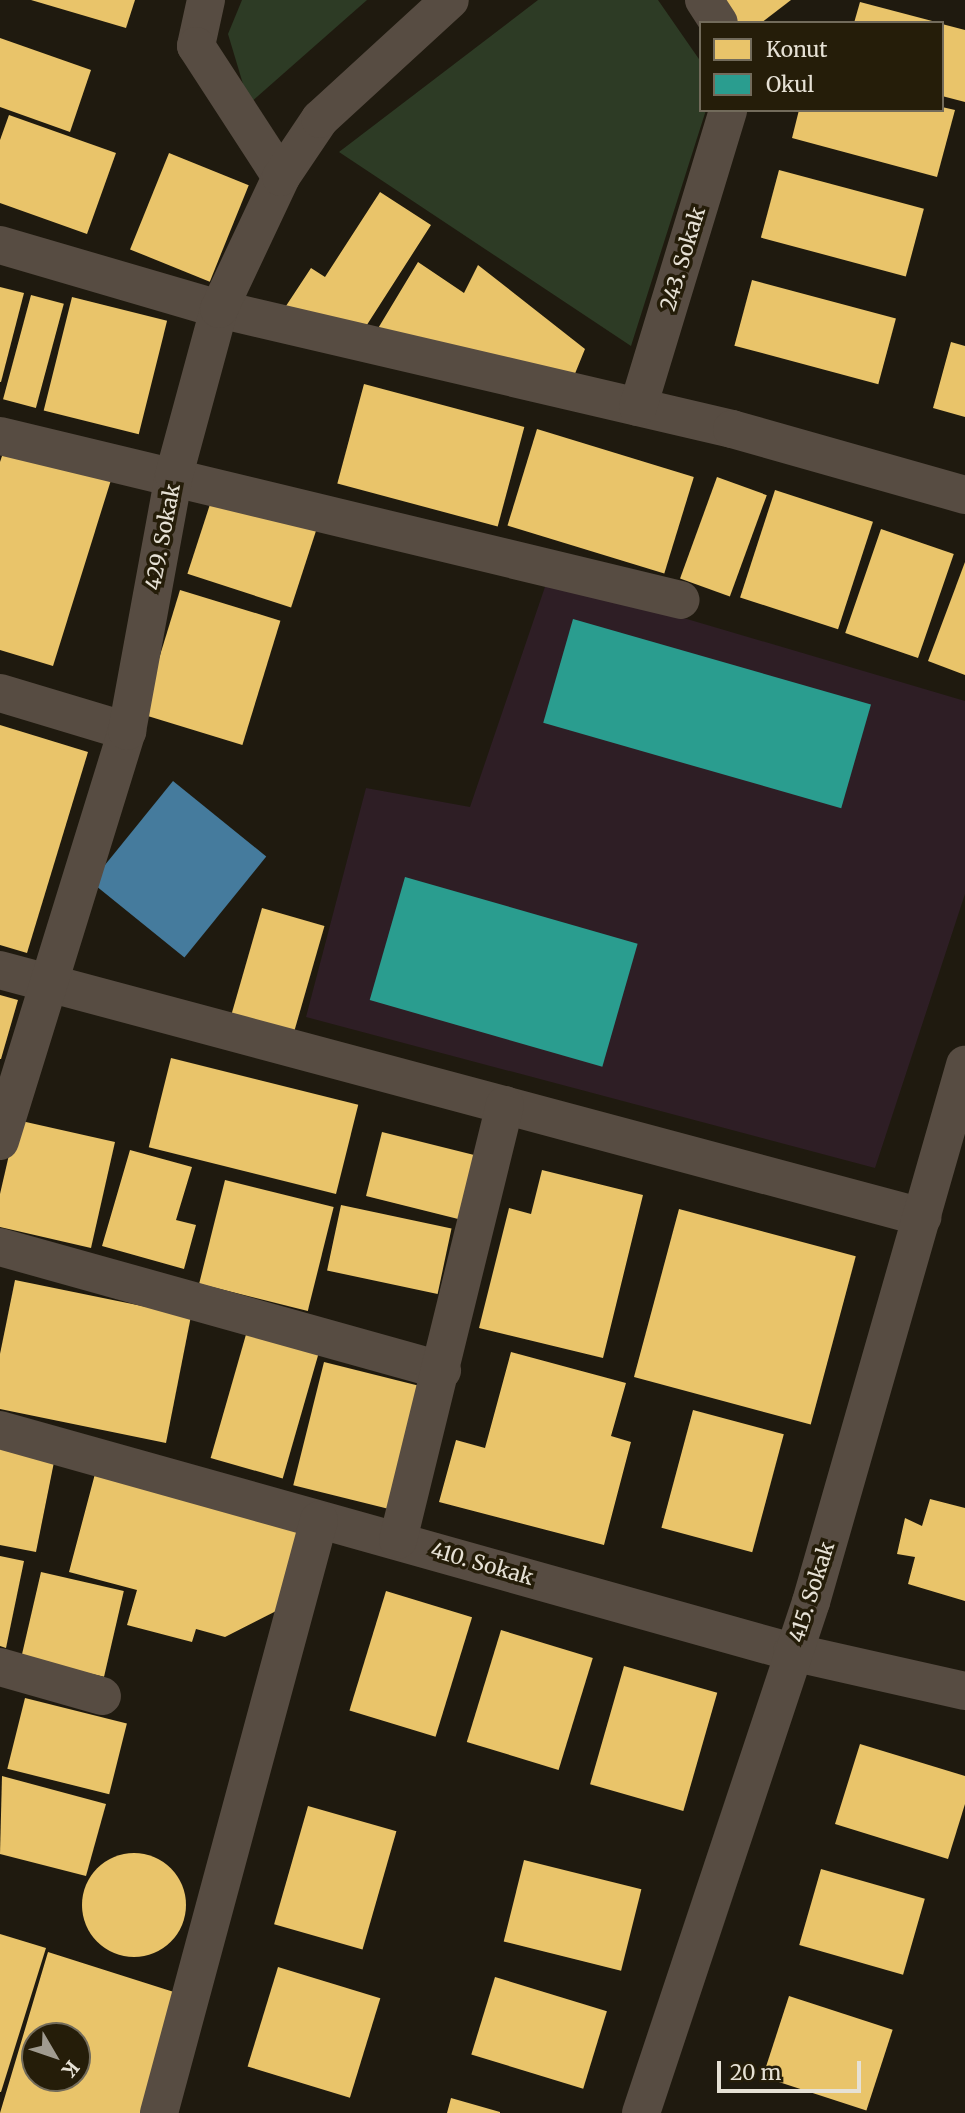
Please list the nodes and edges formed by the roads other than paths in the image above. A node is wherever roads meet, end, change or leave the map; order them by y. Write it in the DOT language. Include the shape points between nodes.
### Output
graph roads {
  1 [pos="206,0"];
  2 [pos="450,0"];
  3 [pos="704,0"];
  4 [pos="718,21"];
  5 [pos="727,112"];
  6 [pos="281,177"];
  7 [pos="0,245"];
  8 [pos="219,309"];
  9 [pos="638,407"];
  10 [pos="0,436"];
  11 [pos="174,475"];
  12 [pos="965,495"];
  13 [pos="681,600"];
  14 [pos="0,693"];
  15 [pos="127,731"];
  16 [pos="0,970"];
  17 [pos="49,982"];
  18 [pos="965,1065"];
  19 [pos="505,1105"];
  20 [pos="0,1141"];
  21 [pos="922,1217"];
  22 [pos="0,1247"];
  23 [pos="442,1370"];
  24 [pos="0,1430"];
  25 [pos="319,1520"];
  26 [pos="398,1540"];
  27 [pos="792,1652"];
  28 [pos="0,1667"];
  29 [pos="965,1691"];
  30 [pos="102,1696"];
  31 [pos="159,2113"];
  32 [pos="641,2113"];
  1 -- 6 [label="street" via="196,46"];
  2 -- 6 [label="street, 429. Sokak" via="320,119"];
  3 -- 4 [label="street"];
  5 -- 9 [label="street, 243. Sokak"];
  6 -- 8 [label="street, 429. Sokak"];
  7 -- 8 [label="street"];
  8 -- 9 [label="street"];
  8 -- 11 [label="street, 429. Sokak"];
  9 -- 12 [label="street"];
  10 -- 11 [label="street"];
  11 -- 13 [label="street"];
  11 -- 15 [label="street, 429. Sokak"];
  14 -- 15 [label="street"];
  15 -- 17 [label="street, 429. Sokak"];
  16 -- 17 [label="street"];
  17 -- 19 [label="street"];
  17 -- 20 [label="street, 429. Sokak"];
  18 -- 21 [label="street, 415. Sokak"];
  19 -- 21 [label="street"];
  19 -- 23 [label="street"];
  21 -- 27 [label="street, 415. Sokak" via="811,1602"];
  22 -- 23 [label="street"];
  23 -- 26 [label="street"];
  24 -- 25 [label="street, 410. Sokak"];
  25 -- 26 [label="street, 410. Sokak"];
  25 -- 31 [label="street"];
  26 -- 27 [label="street, 410. Sokak"];
  27 -- 29 [label="street, 410. Sokak"];
  27 -- 32 [label="street, 415. Sokak"];
  28 -- 30 [label="street"];
}
